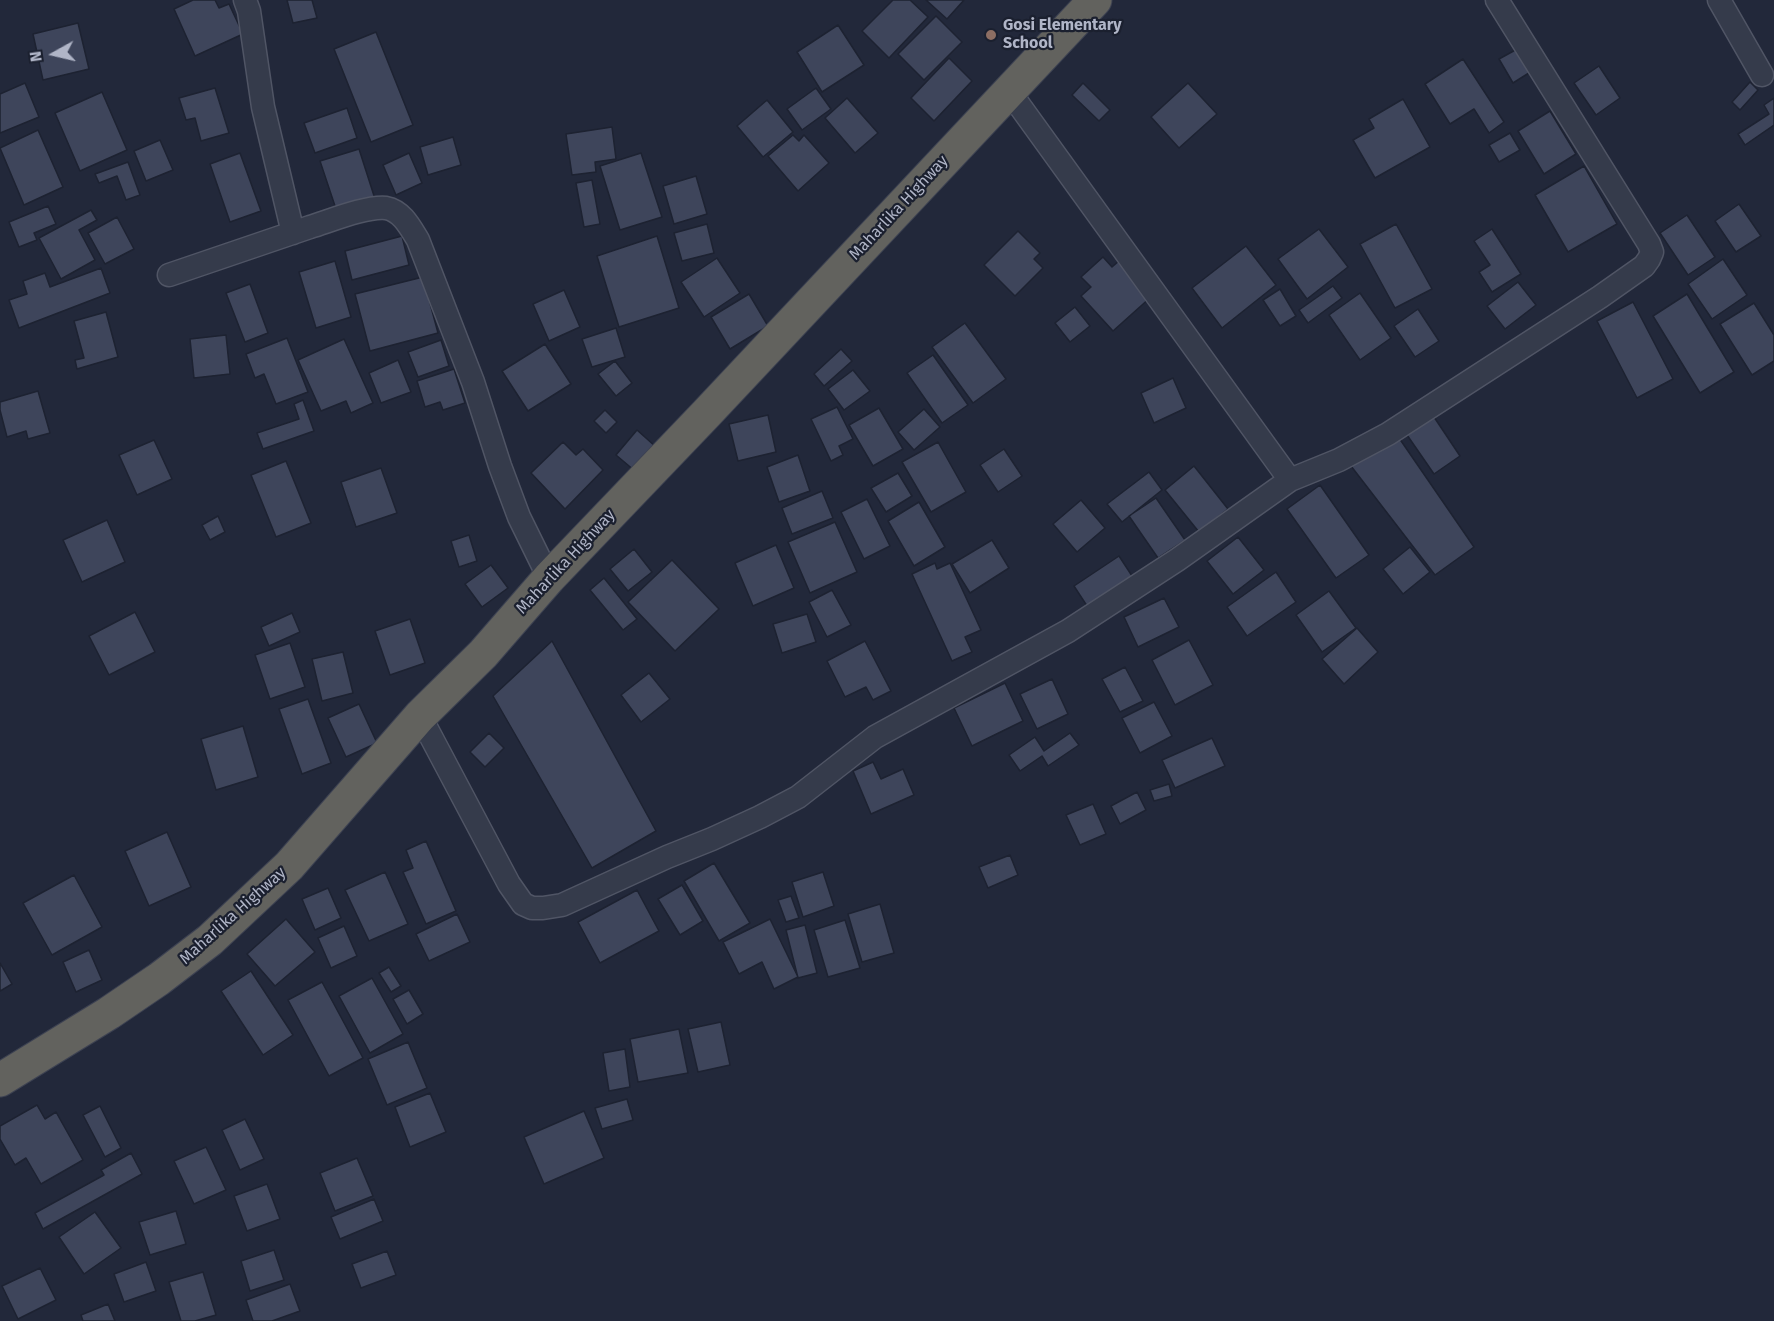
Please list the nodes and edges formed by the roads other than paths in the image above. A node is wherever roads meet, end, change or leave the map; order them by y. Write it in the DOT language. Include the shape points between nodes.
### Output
graph roads {
  1 [pos="245,0"];
  2 [pos="1095,0"];
  3 [pos="1497,0"];
  4 [pos="1719,0"];
  5 [pos="1762,75"];
  6 [pos="1009,91"];
  7 [pos="293,233"];
  8 [pos="169,274"];
  9 [pos="1290,480"];
  10 [pos="549,578"];
  11 [pos="420,716"];
  12 [pos="0,1080"];
  1 -- 7 [label="street" via="263,107"];
  2 -- 6 [label="highway, Maharlika Highway"];
  3 -- 9 [label="street" via="1638,224 1652,252 1649,259 1600,297 1388,434"];
  4 -- 5 [label="street"];
  6 -- 9 [label="street"];
  6 -- 10 [label="highway, Maharlika Highway"];
  7 -- 8 [label="street"];
  7 -- 10 [label="street" via="374,208 399,213 409,224 473,382 519,517"];
  9 -- 11 [label="street" via="1068,631 875,737 798,797 562,904 543,908 524,904 509,884"];
  10 -- 11 [label="highway, Maharlika Highway" via="483,654"];
  11 -- 12 [label="highway, Maharlika Highway" via="289,866 210,940 110,1013"];
}
